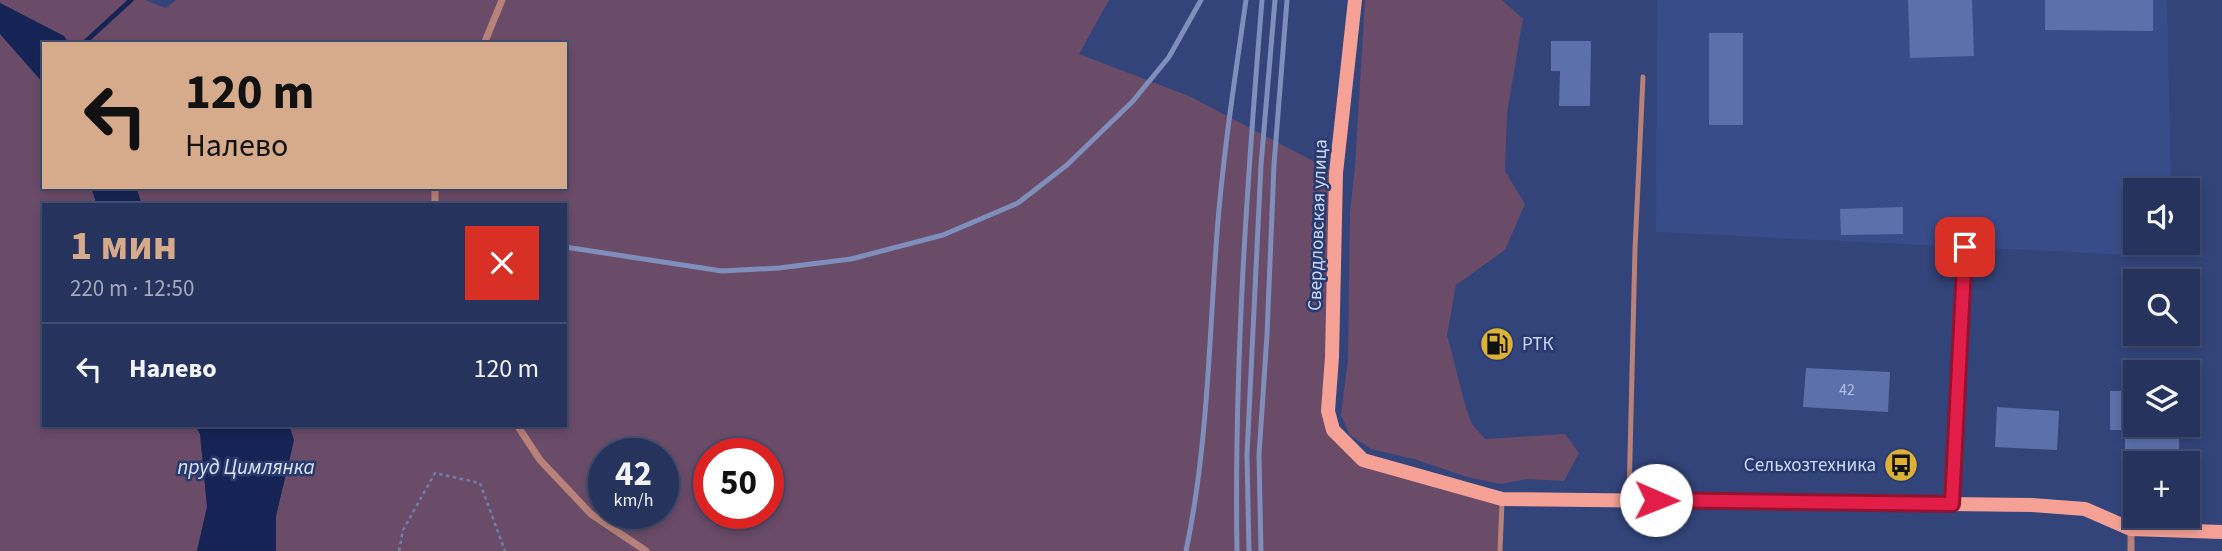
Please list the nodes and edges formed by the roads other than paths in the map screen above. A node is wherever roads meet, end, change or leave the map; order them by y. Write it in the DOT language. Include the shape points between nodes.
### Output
graph roads {
  1 [pos="502,0"];
  2 [pos="1355,0"];
  3 [pos="485,42"];
  4 [pos="1643,77"];
  5 [pos="1965,247"];
  6 [pos="518,427"];
  7 [pos="1502,499"];
  8 [pos="1629,500"];
  9 [pos="1952,504"];
  10 [pos="2131,529"];
  11 [pos="2222,533"];
  12 [pos="646,551"];
  13 [pos="1500,551"];
  14 [pos="2131,551"];
  1 -- 3 [label="street"];
  2 -- 7 [label="main road, Свердловская улица" via="1336,173 1328,411 1333,430 1363,460"];
  4 -- 8 [label="lane"];
  5 -- 9 [label="lane"];
  6 -- 12 [label="street" via="540,460 591,514"];
  7 -- 8 [label="main road"];
  7 -- 13 [label="lane"];
  8 -- 9 [label="main road"];
  9 -- 10 [label="main road" via="2085,509"];
  10 -- 11 [label="main road"];
  10 -- 14 [label="street"];
}
